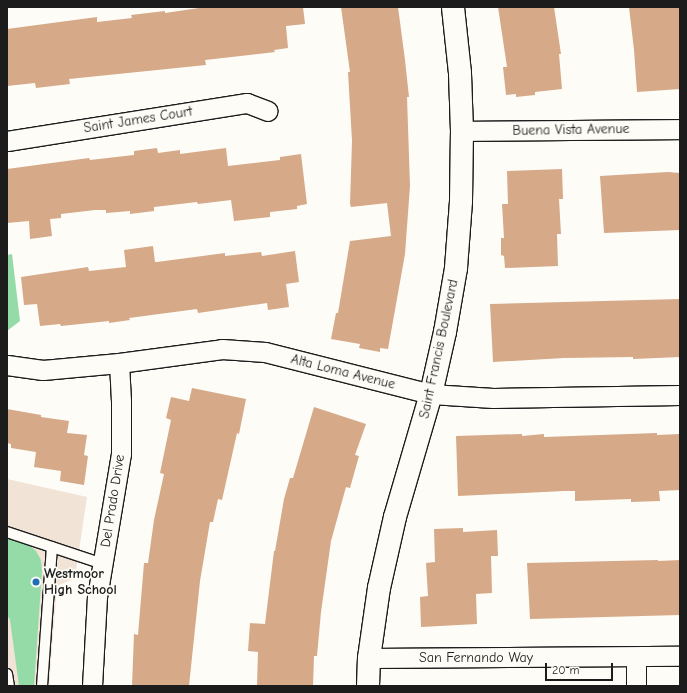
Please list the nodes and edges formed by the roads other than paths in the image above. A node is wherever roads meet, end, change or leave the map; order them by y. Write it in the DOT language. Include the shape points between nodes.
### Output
graph roads {
  1 [pos="453,7"];
  2 [pos="268,111"];
  3 [pos="680,129"];
  4 [pos="462,131"];
  5 [pos="7,141"];
  6 [pos="119,362"];
  7 [pos="7,365"];
  8 [pos="432,394"];
  9 [pos="680,395"];
  10 [pos="7,532"];
  11 [pos="52,547"];
  12 [pos="103,564"];
  13 [pos="680,656"];
  14 [pos="636,657"];
  15 [pos="369,658"];
  16 [pos="7,674"];
  17 [pos="9,686"];
  18 [pos="42,686"];
  19 [pos="92,686"];
  20 [pos="368,686"];
  21 [pos="636,686"];
  1 -- 4 [label="street, Saint Francis Boulevard" via="460,72"];
  2 -- 5 [label="street, Saint James Court" via="247,103"];
  3 -- 4 [label="street, Buena Vista Avenue"];
  4 -- 8 [label="street, Saint Francis Boulevard" via="461,201 456,268"];
  6 -- 7 [label="street, Alta Loma Avenue" via="43,370"];
  6 -- 8 [label="street, Alta Loma Avenue" via="222,349 265,352"];
  6 -- 12 [label="street, Del Prado Drive" via="121,454"];
  8 -- 9 [label="street, Alta Loma Avenue" via="493,398"];
  8 -- 15 [label="street, Saint Francis Boulevard" via="395,517 378,588"];
  10 -- 11 [label="lane"];
  11 -- 12 [label="lane"];
  11 -- 18 [label="lane"];
  12 -- 19 [label="street, Del Prado Drive" via="97,597"];
  13 -- 14 [label="street, San Fernando Way"];
  14 -- 15 [label="street, San Fernando Way"];
  14 -- 21 [label="street"];
  15 -- 20 [label="street, Saint Francis Boulevard"];
  16 -- 17 [label="lane"];
}
